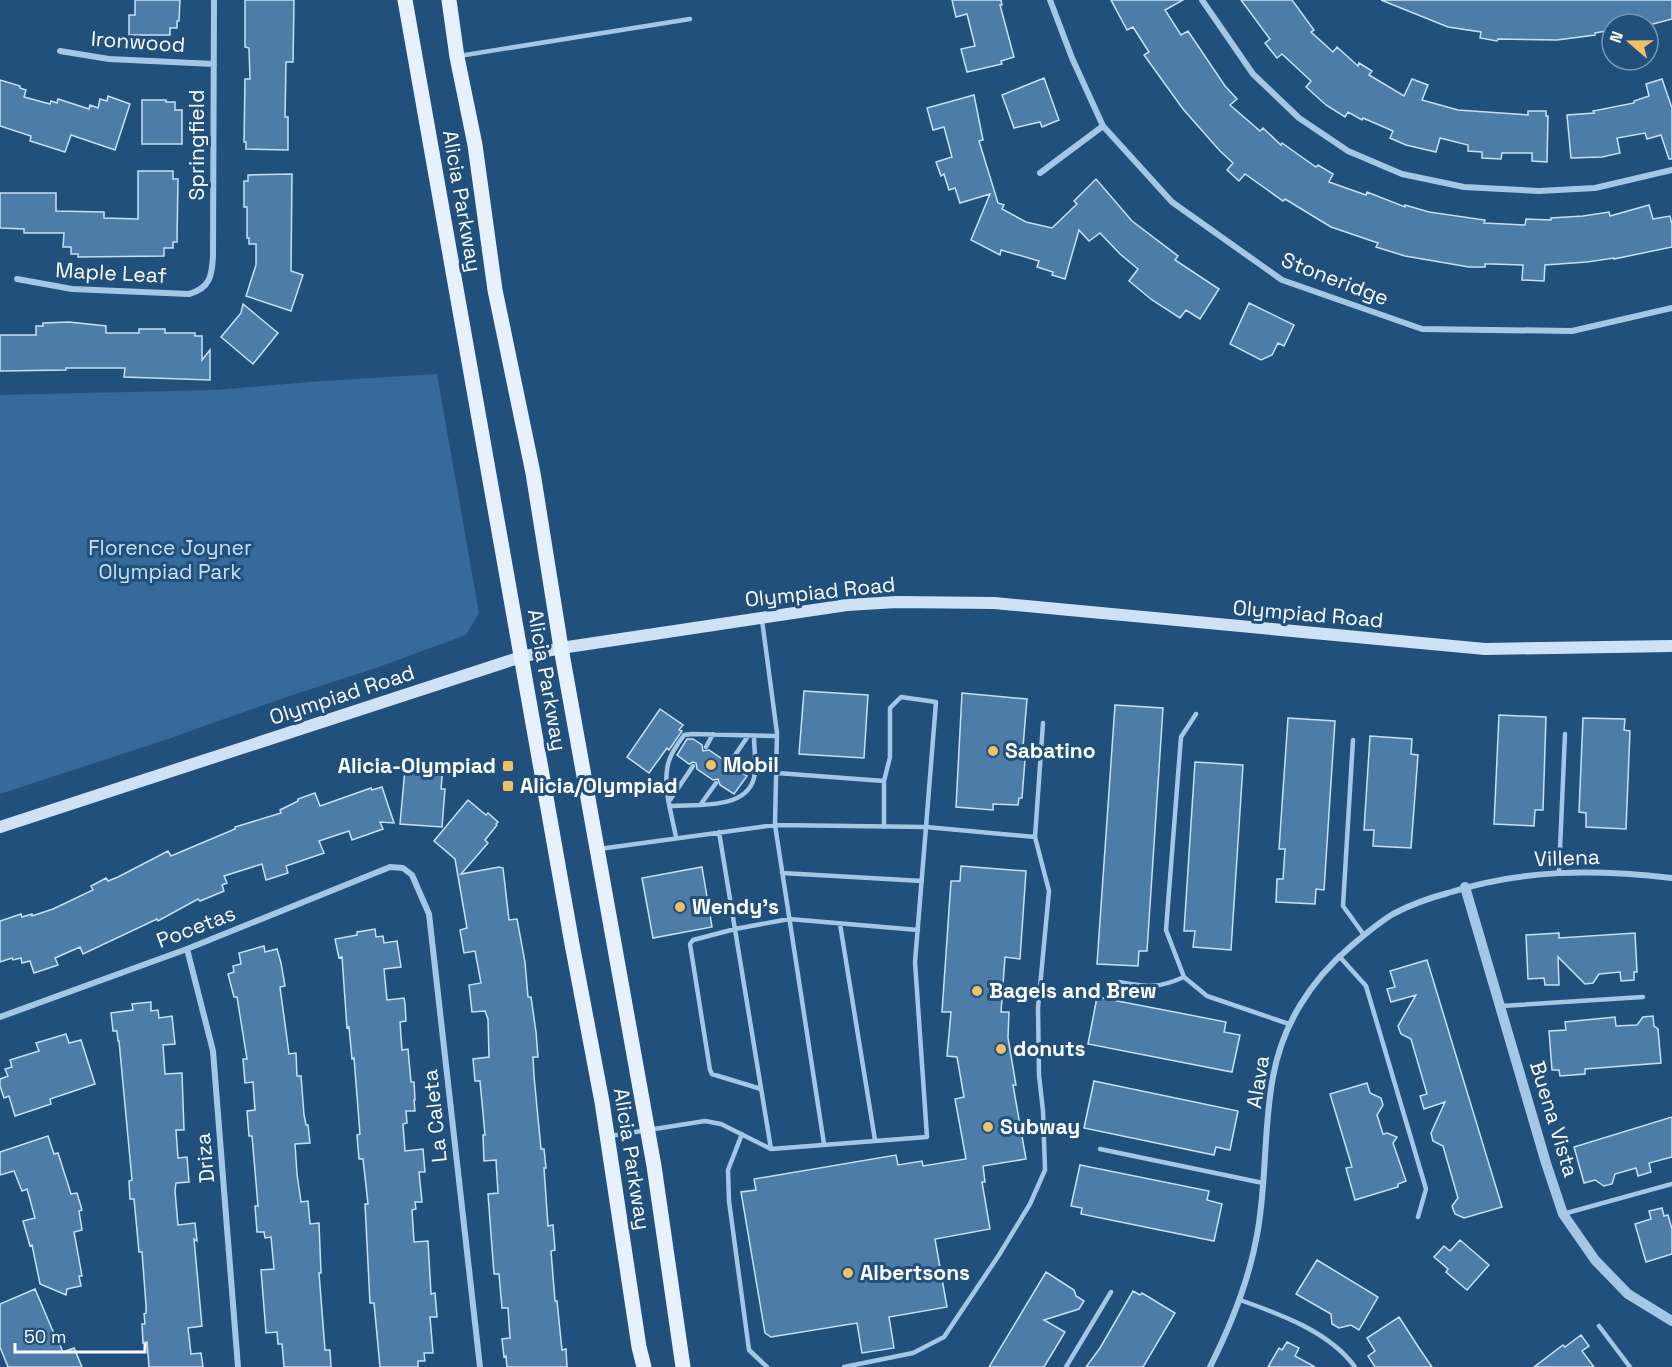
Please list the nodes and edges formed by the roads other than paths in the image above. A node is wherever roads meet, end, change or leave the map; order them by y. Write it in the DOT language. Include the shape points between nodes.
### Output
graph roads {
  1 [pos="214,0"];
  2 [pos="405,0"];
  3 [pos="449,0"];
  4 [pos="1050,0"];
  5 [pos="1202,0"];
  6 [pos="690,20"];
  7 [pos="60,51"];
  8 [pos="458,57"];
  9 [pos="214,64"];
  10 [pos="1103,126"];
  11 [pos="1672,170"];
  12 [pos="1040,173"];
  13 [pos="17,279"];
  14 [pos="203,288"];
  15 [pos="1672,308"];
  16 [pos="762,617"];
  17 [pos="1672,646"];
  18 [pos="561,648"];
  19 [pos="521,657"];
  20 [pos="1196,714"];
  21 [pos="1043,723"];
  22 [pos="1565,734"];
  23 [pos="713,735"];
  24 [pos="748,736"];
  25 [pos="754,736"];
  26 [pos="777,736"];
  27 [pos="1353,740"];
  28 [pos="706,747"];
  29 [pos="729,764"];
  30 [pos="693,766"];
  31 [pos="777,773"];
  32 [pos="884,781"];
  33 [pos="716,783"];
  34 [pos="670,800"];
  35 [pos="701,804"];
  36 [pos="671,806"];
  37 [pos="775,825"];
  38 [pos="884,826"];
  39 [pos="0,827"];
  40 [pos="926,827"];
  41 [pos="719,832"];
  42 [pos="676,837"];
  43 [pos="1035,837"];
  44 [pos="598,850"];
  45 [pos="403,868"];
  46 [pos="1559,872"];
  47 [pos="782,873"];
  48 [pos="1672,878"];
  49 [pos="922,881"];
  50 [pos="1465,887"];
  51 [pos="789,919"];
  52 [pos="840,924"];
  53 [pos="735,929"];
  54 [pos="918,930"];
  55 [pos="1364,935"];
  56 [pos="187,949"];
  57 [pos="1340,956"];
  58 [pos="1184,977"];
  59 [pos="1120,982"];
  60 [pos="1643,998"];
  61 [pos="1499,1006"];
  62 [pos="0,1017"];
  63 [pos="1289,1024"];
  64 [pos="761,1089"];
  65 [pos="647,1130"];
  66 [pos="742,1134"];
  67 [pos="607,1136"];
  68 [pos="875,1140"];
  69 [pos="824,1144"];
  70 [pos="771,1149"];
  71 [pos="1100,1149"];
  72 [pos="1263,1183"];
  73 [pos="1672,1184"];
  74 [pos="1563,1214"];
  75 [pos="1418,1217"];
  76 [pos="1111,1292"];
  77 [pos="1240,1300"];
  78 [pos="1672,1321"];
  79 [pos="1599,1326"];
  80 [pos="238,1367"];
  81 [pos="480,1367"];
  82 [pos="644,1367"];
  83 [pos="682,1367"];
  84 [pos="767,1367"];
  85 [pos="844,1367"];
  86 [pos="1066,1367"];
  87 [pos="1210,1367"];
  88 [pos="1355,1367"];
  89 [pos="1630,1367"];
  1 -- 9 [label="street, Springfield"];
  2 -- 19 [label="main road, Alicia Parkway"];
  3 -- 8 [label="main road, Alicia Parkway"];
  4 -- 10 [label="street, Stoneridge"];
  5 -- 11 [label="street" via="1252,74 1299,118 1348,151 1402,174 1464,187 1539,191 1595,188"];
  6 -- 8 [label="lane"];
  7 -- 9 [label="street, Ironwood" via="109,59"];
  8 -- 18 [label="main road, Alicia Parkway" via="495,290 534,473"];
  9 -- 14 [label="street, Springfield" via="213,256 209,279"];
  10 -- 12 [label="street"];
  10 -- 15 [label="street, Stoneridge" via="1172,202 1282,280 1422,330 1572,331"];
  13 -- 14 [label="street, Maple Leaf" via="72,289 189,294"];
  16 -- 17 [label="main road, Olympiad Road" via="847,605 994,603 1485,649"];
  16 -- 18 [label="main road, Olympiad Road"];
  16 -- 26 [label="lane"];
  18 -- 19 [label="main road, Olympiad Road"];
  18 -- 44 [label="main road, Alicia Parkway"];
  19 -- 39 [label="main road, Olympiad Road"];
  19 -- 67 [label="main road, Alicia Parkway"];
  20 -- 58 [label="lane" via="1181,736 1166,930"];
  21 -- 43 [label="lane"];
  22 -- 46 [label="lane"];
  23 -- 24 [label="lane"];
  23 -- 28 [label="lane"];
  23 -- 34 [label="lane" via="684,735 674,750 667,768"];
  24 -- 25 [label="lane"];
  24 -- 29 [label="lane"];
  25 -- 26 [label="lane"];
  25 -- 35 [label="lane" via="754,777 748,792 734,801"];
  26 -- 31 [label="lane"];
  27 -- 55 [label="lane" via="1343,906"];
  30 -- 34 [label="lane"];
  31 -- 32 [label="lane"];
  31 -- 37 [label="lane"];
  32 -- 38 [label="lane"];
  32 -- 40 [label="lane" via="890,757 890,708 901,697 936,702"];
  33 -- 35 [label="lane"];
  34 -- 36 [label="lane"];
  35 -- 36 [label="lane"];
  36 -- 42 [label="lane"];
  37 -- 38 [label="lane"];
  37 -- 41 [label="lane"];
  37 -- 47 [label="lane"];
  38 -- 40 [label="lane"];
  40 -- 43 [label="lane"];
  40 -- 49 [label="lane"];
  41 -- 42 [label="lane"];
  41 -- 53 [label="lane"];
  42 -- 44 [label="lane"];
  43 -- 85 [label="lane" via="1049,891 1038,1008 1045,1170 1030,1204 944,1337 913,1353"];
  44 -- 65 [label="main road, Alicia Parkway"];
  45 -- 56 [label="street, Pocetas" via="390,867"];
  45 -- 81 [label="street, La Caleta" via="412,874 429,914"];
  46 -- 48 [label="street, Villena"];
  46 -- 50 [label="street, Villena" via="1514,876"];
  47 -- 49 [label="lane"];
  47 -- 51 [label="lane"];
  49 -- 54 [label="lane"];
  50 -- 55 [label="street, Alava" via="1392,914"];
  50 -- 61 [label="street, Buena Vista"];
  51 -- 52 [label="lane"];
  51 -- 53 [label="lane"];
  51 -- 69 [label="lane"];
  52 -- 54 [label="lane"];
  52 -- 68 [label="lane"];
  53 -- 64 [label="lane"];
  53 -- 64 [label="lane" via="690,944 710,1070 712,1074"];
  54 -- 68 [label="lane" via="915,962 927,1137"];
  55 -- 57 [label="street, Alava"];
  56 -- 62 [label="street, Pocetas"];
  56 -- 80 [label="street, Driza" via="213,1051"];
  57 -- 63 [label="street, Alava" via="1306,994"];
  57 -- 75 [label="lane" via="1366,986 1370,997 1426,1189"];
  58 -- 59 [label="lane" via="1149,988"];
  58 -- 63 [label="lane" via="1207,996"];
  60 -- 61 [label="lane"];
  61 -- 74 [label="street, Buena Vista"];
  63 -- 72 [label="street, Alava" via="1273,1078"];
  64 -- 70 [label="lane"];
  65 -- 66 [label="lane" via="705,1121"];
  65 -- 67 [label="lane"];
  65 -- 83 [label="main road, Alicia Parkway"];
  66 -- 70 [label="lane"];
  66 -- 84 [label="lane" via="728,1170 729,1202 749,1350"];
  67 -- 82 [label="main road, Alicia Parkway"];
  68 -- 69 [label="lane"];
  69 -- 70 [label="lane"];
  71 -- 72 [label="lane"];
  72 -- 77 [label="street, Alava" via="1257,1235"];
  73 -- 74 [label="lane"];
  74 -- 78 [label="street, Buena Vista" via="1595,1260 1628,1294"];
  76 -- 86 [label="lane"];
  77 -- 87 [label="street, Alava"];
  77 -- 88 [label="lane" via="1282,1315 1339,1347"];
  79 -- 89 [label="lane"];
}
